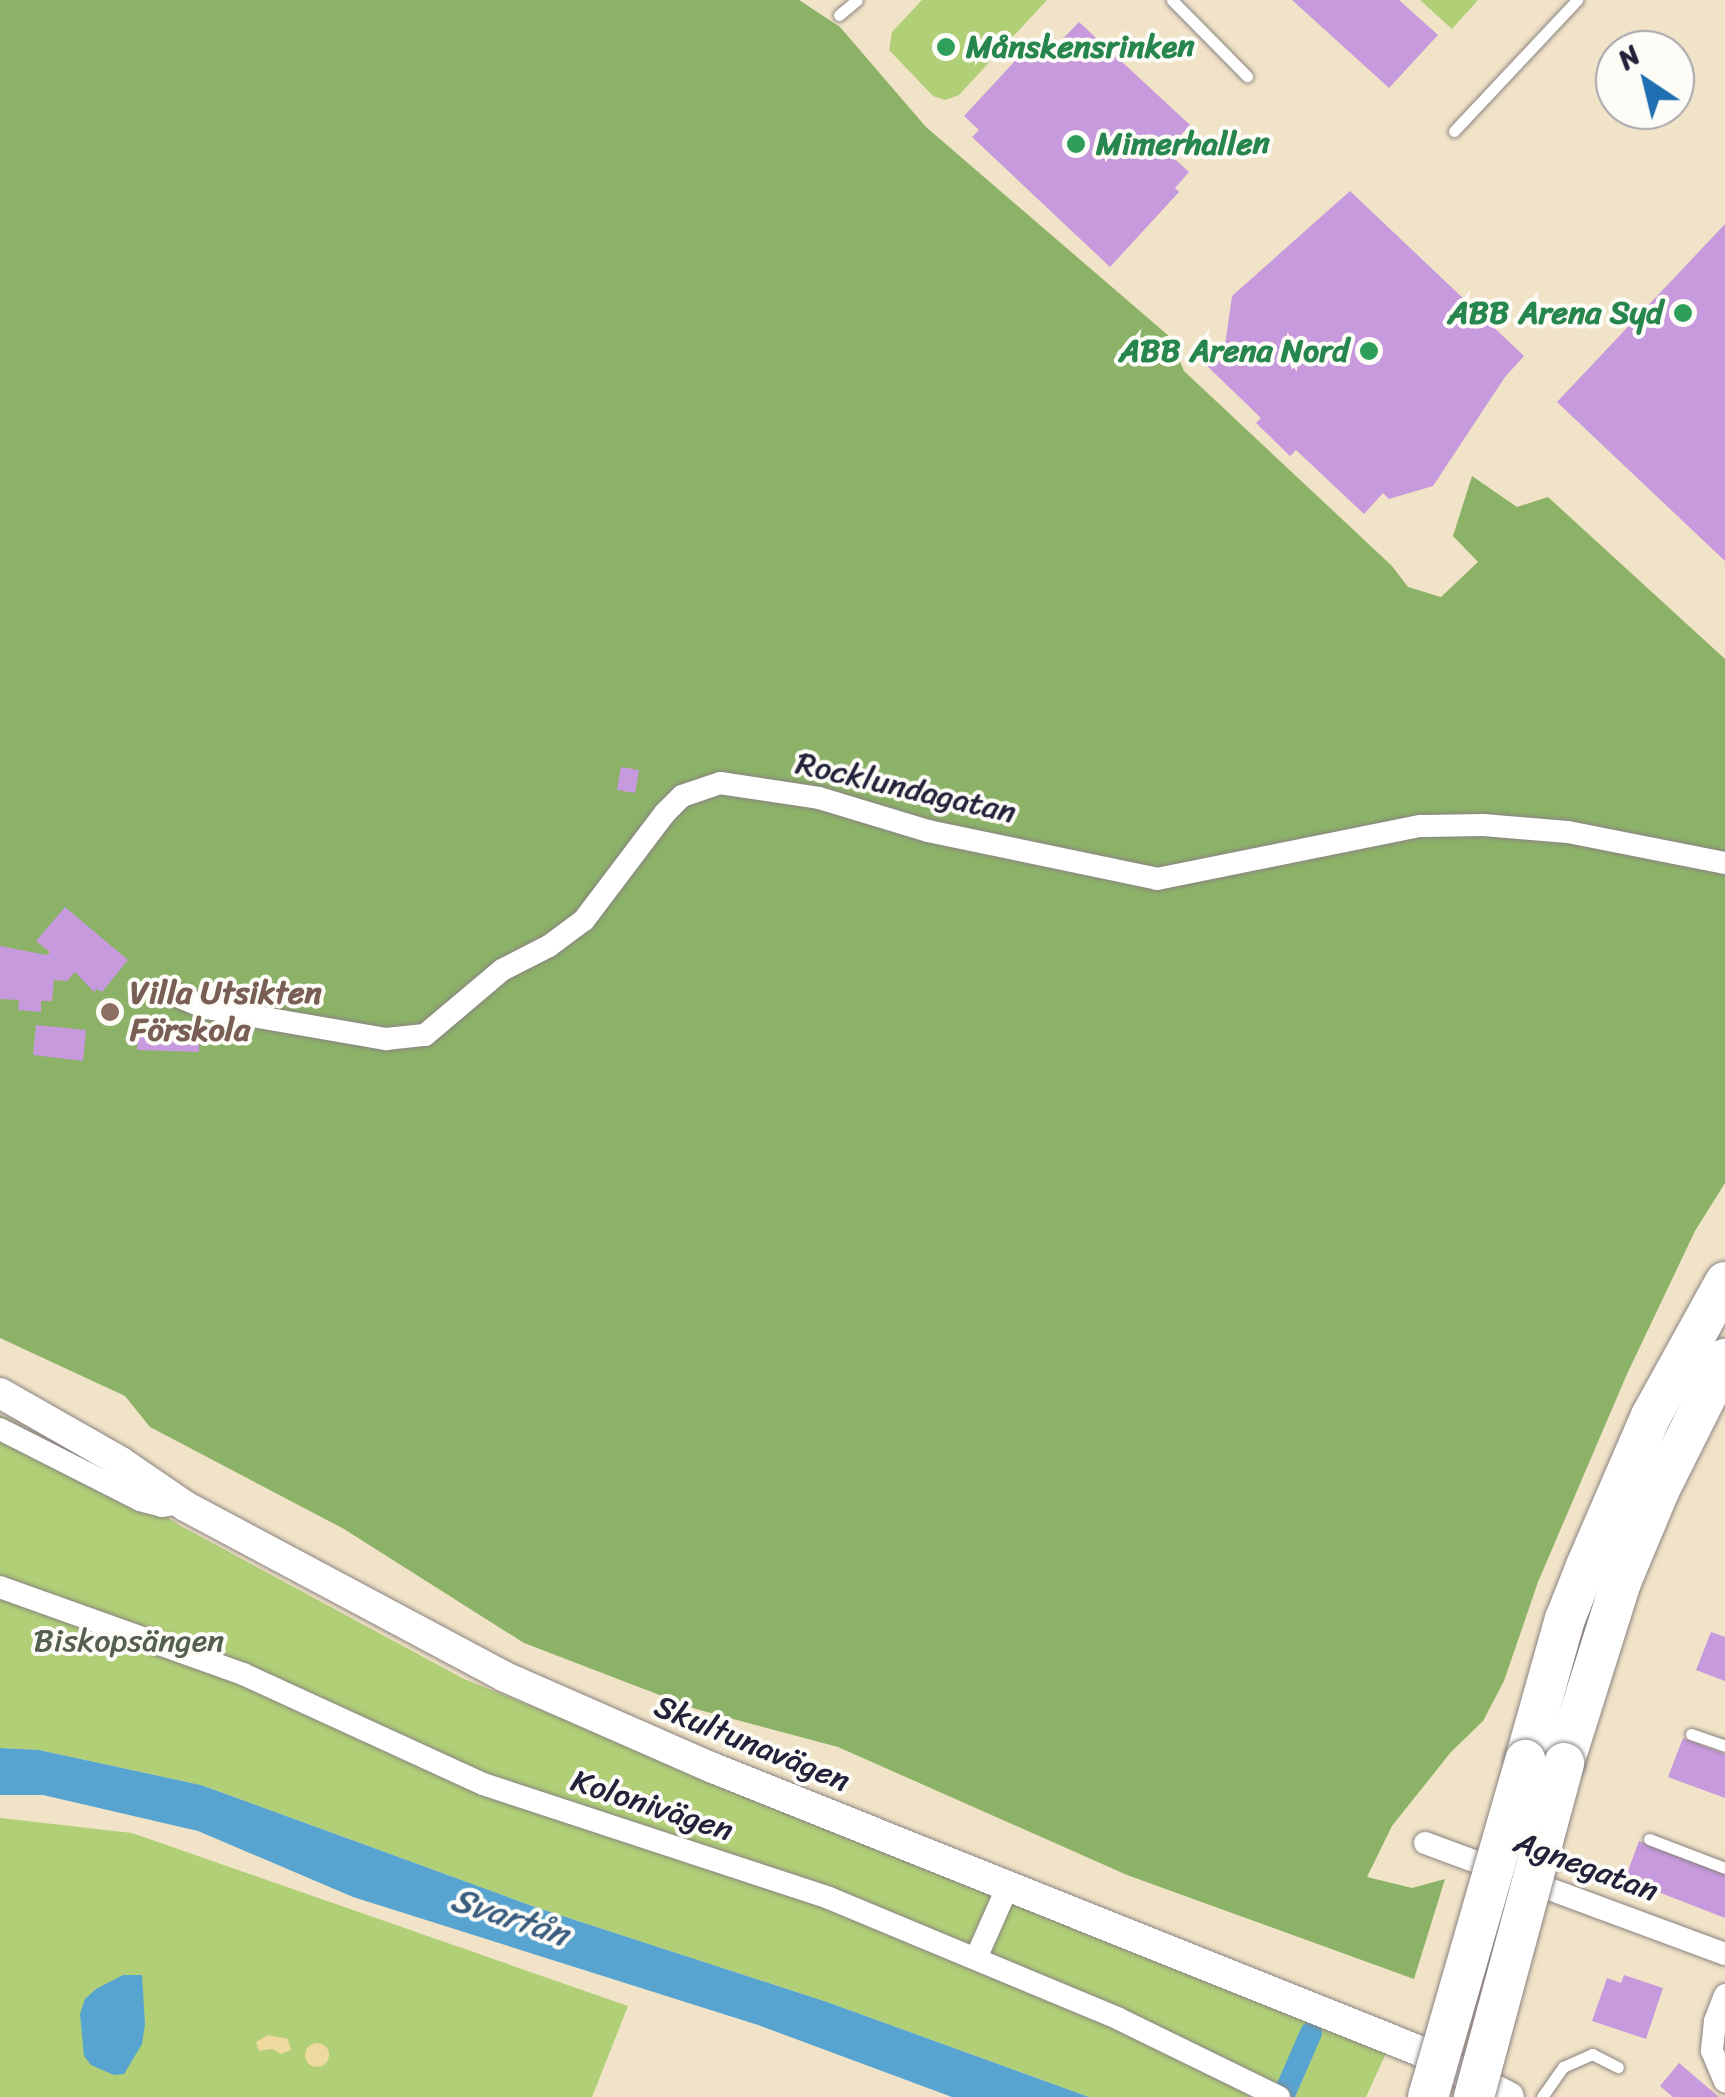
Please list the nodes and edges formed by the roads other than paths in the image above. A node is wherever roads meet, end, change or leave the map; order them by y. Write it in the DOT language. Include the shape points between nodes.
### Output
graph roads {
  1 [pos="857,0"];
  2 [pos="1172,0"];
  3 [pos="1577,0"];
  4 [pos="838,14"];
  5 [pos="1247,76"];
  6 [pos="1454,131"];
  7 [pos="1725,863"];
  8 [pos="168,992"];
  9 [pos="1725,1282"];
  10 [pos="1725,1360"];
  11 [pos="0,1394"];
  12 [pos="0,1429"];
  13 [pos="180,1503"];
  14 [pos="0,1587"];
  15 [pos="1691,1734"];
  16 [pos="1725,1746"];
  17 [pos="1545,1762"];
  18 [pos="1649,1839"];
  19 [pos="1424,1843"];
  20 [pos="1725,1868"];
  21 [pos="1009,1884"];
  22 [pos="1725,1954"];
  23 [pos="976,1958"];
  24 [pos="1725,1995"];
  25 [pos="1618,2067"];
  26 [pos="1725,2081"];
  27 [pos="1271,2093"];
  28 [pos="1428,2097"];
  29 [pos="1474,2097"];
  30 [pos="1509,2097"];
  31 [pos="1542,2097"];
  1 -- 4 [label="lane"];
  2 -- 5 [label="lane"];
  3 -- 6 [label="lane"];
  7 -- 8 [label="street, Rocklundagatan" via="1568,832 1435,826 1157,879 928,830 819,798 720,783 682,796 665,812 584,920 502,970 425,1036 386,1039 206,1008"];
  9 -- 17 [label="highway" via="1651,1416 1564,1619"];
  10 -- 17 [label="highway" via="1659,1491"];
  11 -- 13 [label="street, Skultunavägen"];
  12 -- 13 [label="street" via="140,1500"];
  13 -- 21 [label="street, Skultunavägen" via="587,1715"];
  14 -- 23 [label="street, Kolonivägen" via="243,1674 483,1784 829,1898"];
  15 -- 16 [label="lane"];
  17 -- 28 [label="highway, bridge"];
  17 -- 29 [label="highway, bridge"];
  18 -- 20 [label="lane"];
  19 -- 22 [label="street, Agnegatan"];
  21 -- 23 [label="street"];
  21 -- 30 [label="street, Skultunavägen" via="1420,2052"];
  23 -- 27 [label="street, Kolonivägen"];
  24 -- 26 [label="street" via="1712,2051"];
  25 -- 31 [label="lane" via="1592,2054 1563,2067"];
}
